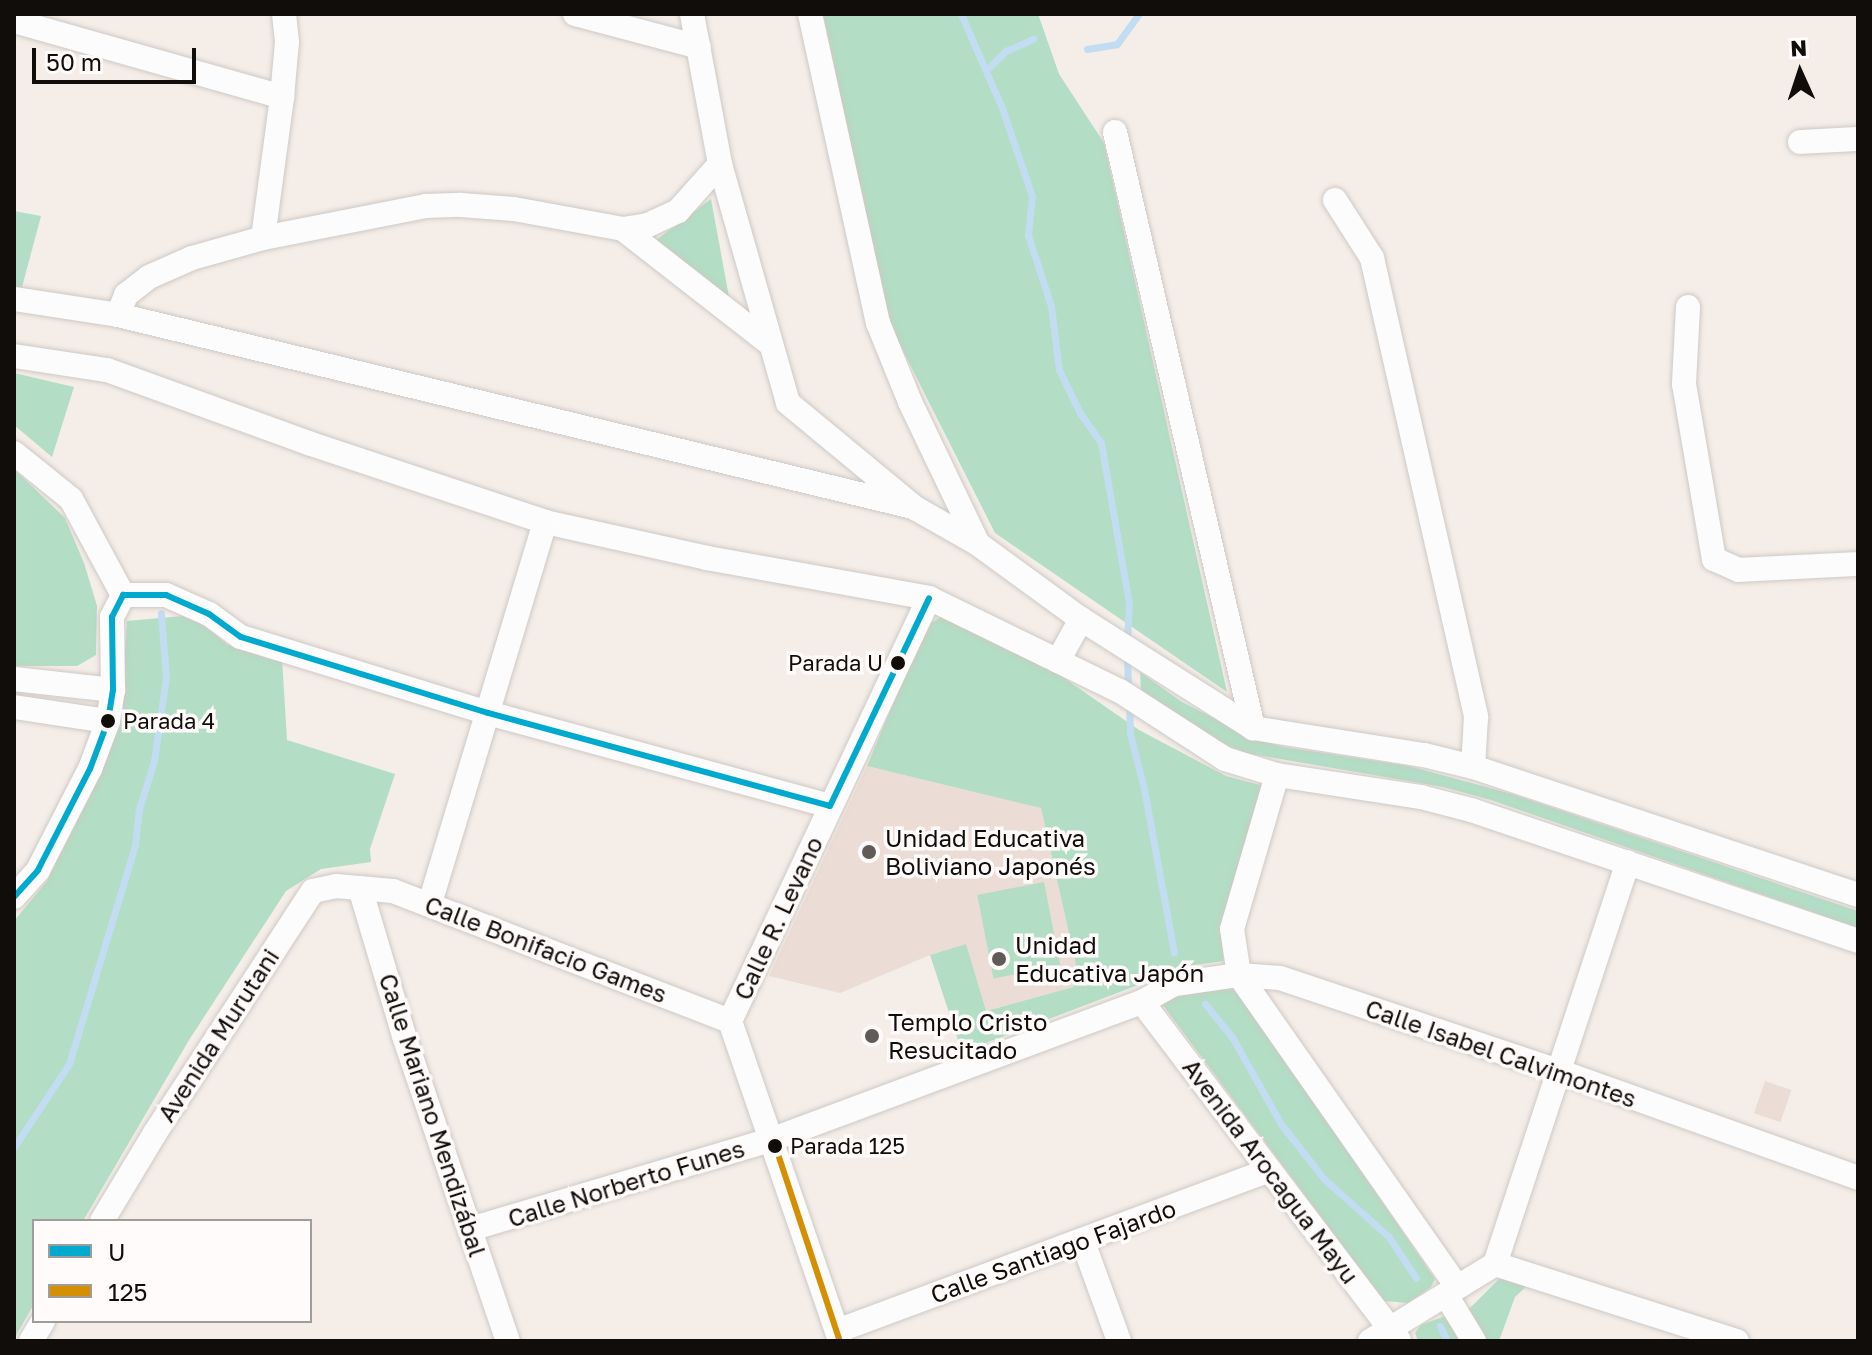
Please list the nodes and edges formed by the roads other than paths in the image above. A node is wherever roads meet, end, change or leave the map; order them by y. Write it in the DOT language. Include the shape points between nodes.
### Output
graph roads {
  1 [pos="284,14"];
  2 [pos="575,14"];
  3 [pos="692,14"];
  4 [pos="810,14"];
  5 [pos="14,21"];
  6 [pos="699,47"];
  7 [pos="282,97"];
  8 [pos="1115,132"];
  9 [pos="1858,139"];
  10 [pos="1800,142"];
  11 [pos="720,164"];
  12 [pos="1335,200"];
  13 [pos="623,229"];
  14 [pos="263,238"];
  15 [pos="14,299"];
  16 [pos="1688,307"];
  17 [pos="118,315"];
  18 [pos="770,344"];
  19 [pos="14,356"];
  20 [pos="14,453"];
  21 [pos="915,508"];
  22 [pos="545,522"];
  23 [pos="978,544"];
  24 [pos="1858,564"];
  25 [pos="123,595"];
  26 [pos="929,598"];
  27 [pos="1081,619"];
  28 [pos="1058,661"];
  29 [pos="14,679"];
  30 [pos="113,690"];
  31 [pos="14,707"];
  32 [pos="488,713"];
  33 [pos="108,721"];
  34 [pos="1253,728"];
  35 [pos="1473,767"];
  36 [pos="1277,775"];
  37 [pos="830,806"];
  38 [pos="1628,862"];
  39 [pos="360,888"];
  40 [pos="1858,895"];
  41 [pos="14,897"];
  42 [pos="430,903"];
  43 [pos="1858,941"];
  44 [pos="1239,975"];
  45 [pos="1142,1002"];
  46 [pos="730,1021"];
  47 [pos="1561,1072"];
  48 [pos="773,1139"];
  49 [pos="1269,1170"];
  50 [pos="1858,1178"];
  51 [pos="103,1219"];
  52 [pos="470,1229"];
  53 [pos="1083,1242"];
  54 [pos="1495,1264"];
  55 [pos="1452,1291"];
  56 [pos="42,1323"];
  57 [pos="1395,1334"];
  58 [pos="838,1336"];
  59 [pos="31,1341"];
  60 [pos="508,1341"];
  61 [pos="1119,1341"];
  62 [pos="1370,1341"];
  63 [pos="1474,1341"];
  64 [pos="1737,1341"];
  1 -- 7 [label="street"];
  2 -- 6 [label="street"];
  3 -- 6 [label="street"];
  4 -- 23 [label="street" via="878,323"];
  5 -- 7 [label="street"];
  6 -- 11 [label="street"];
  7 -- 14 [label="street"];
  8 -- 34 [label="street"];
  9 -- 10 [label="street"];
  11 -- 13 [label="street" via="678,211"];
  11 -- 18 [label="street"];
  12 -- 35 [label="street" via="1372,258 1379,285 1476,717"];
  13 -- 14 [label="street" via="461,205 426,206"];
  13 -- 18 [label="street"];
  14 -- 17 [label="street" via="192,258 149,277 126,295"];
  15 -- 17 [label="street"];
  16 -- 24 [label="street" via="1684,384 1714,559 1739,570"];
  17 -- 21 [label="street"];
  18 -- 21 [label="street" via="788,403"];
  19 -- 22 [label="street" via="107,370"];
  20 -- 25 [label="street" via="71,499"];
  21 -- 23 [label="street"];
  22 -- 26 [label="street"];
  22 -- 32 [label="street"];
  23 -- 27 [label="street"];
  25 -- 30 [label="street" via="112,617"];
  25 -- 32 [label="street" via="166,595 209,614 241,637"];
  26 -- 28 [label="street"];
  26 -- 37 [label="street, Calle R. Levano"];
  27 -- 28 [label="street"];
  27 -- 34 [label="street"];
  28 -- 36 [label="street" via="1120,691 1225,759"];
  29 -- 30 [label="street"];
  30 -- 33 [label="street"];
  31 -- 33 [label="street"];
  32 -- 37 [label="street"];
  32 -- 42 [label="street"];
  33 -- 41 [label="street" via="90,769 38,870"];
  34 -- 35 [label="street"];
  35 -- 40 [label="street"];
  36 -- 38 [label="street" via="1421,797"];
  36 -- 44 [label="street" via="1232,929"];
  37 -- 46 [label="street, Calle R. Levano"];
  38 -- 43 [label="street"];
  38 -- 47 [label="street"];
  39 -- 42 [label="street, Calle Bonifacio Games"];
  39 -- 51 [label="street, Avenida Murutani" via="313,891 301,906"];
  39 -- 52 [label="street, Calle Mariano Mendizábal"];
  42 -- 46 [label="street, Calle Bonifacio Games"];
  44 -- 45 [label="street, Calle Isabel Calvimontes" via="1175,984"];
  44 -- 47 [label="street, Calle Isabel Calvimontes" via="1280,978"];
  44 -- 55 [label="street"];
  45 -- 48 [label="street, Calle Norberto Funes"];
  45 -- 49 [label="street, Avenida Arocagua Mayu"];
  46 -- 48 [label="street"];
  47 -- 50 [label="street, Calle Isabel Calvimontes"];
  47 -- 54 [label="street"];
  48 -- 52 [label="street, Calle Norberto Funes"];
  48 -- 58 [label="street"];
  49 -- 53 [label="street, Calle Santiago Fajardo"];
  49 -- 57 [label="street, Avenida Arocagua Mayu"];
  52 -- 60 [label="street, Calle Mariano Mendizábal"];
  53 -- 58 [label="street, Calle Santiago Fajardo"];
  53 -- 61 [label="street"];
  54 -- 55 [label="street"];
  54 -- 64 [label="street"];
  55 -- 57 [label="street"];
  55 -- 63 [label="street"];
  56 -- 59 [label="street"];
  57 -- 62 [label="street"];
}
